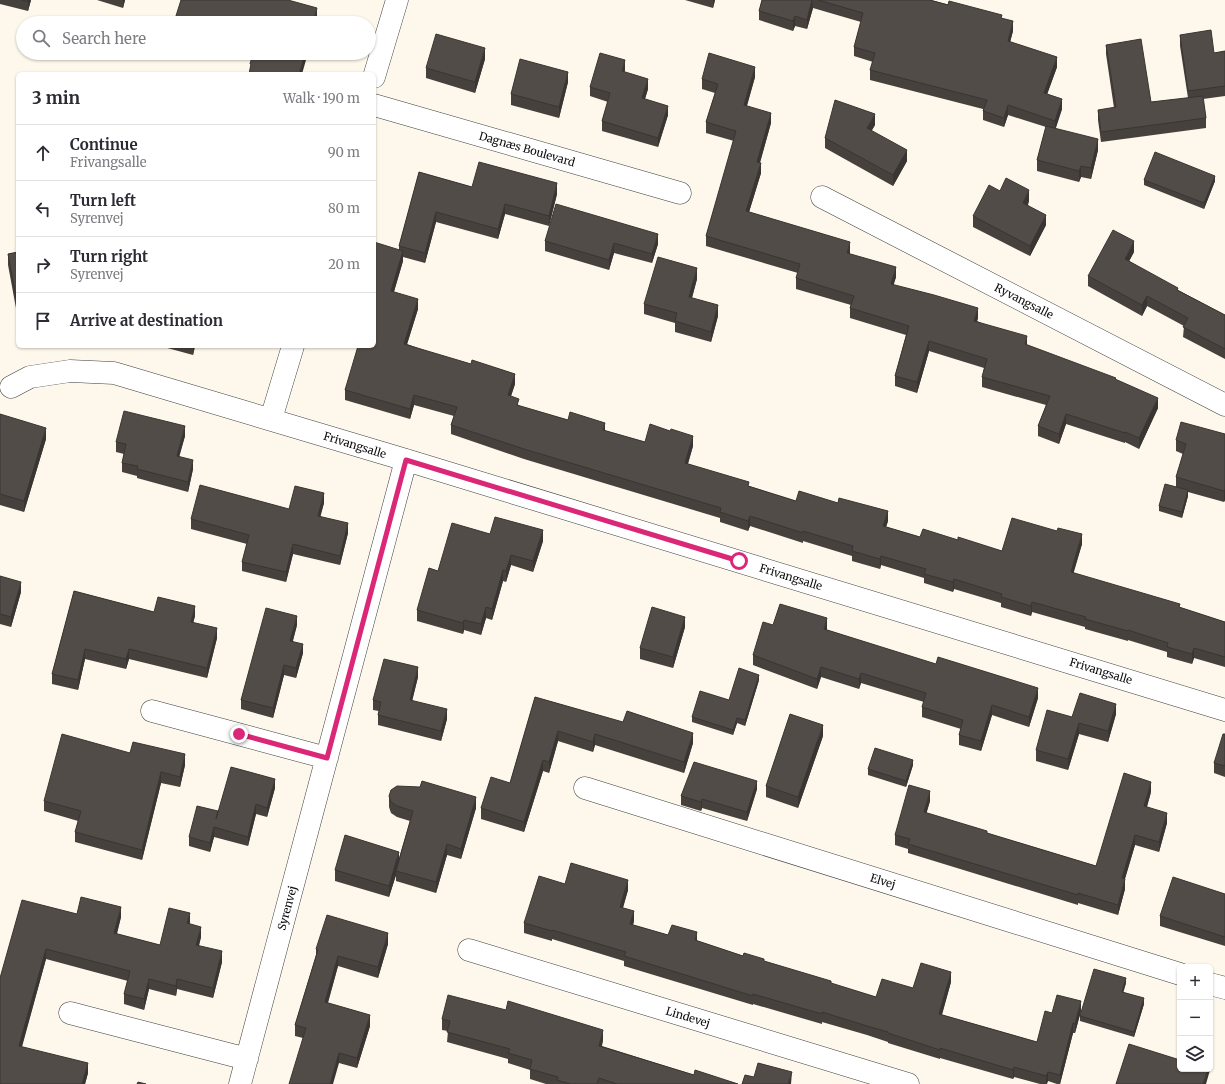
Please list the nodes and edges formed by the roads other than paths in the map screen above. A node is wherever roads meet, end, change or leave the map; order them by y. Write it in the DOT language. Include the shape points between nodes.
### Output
graph roads {
  1 [pos="397,0"];
  2 [pos="375,72"];
  3 [pos="376,106"];
  4 [pos="680,193"];
  5 [pos="822,197"];
  6 [pos="292,348"];
  7 [pos="11,387"];
  8 [pos="1225,405"];
  9 [pos="271,419"];
  10 [pos="406,460"];
  11 [pos="1225,710"];
  12 [pos="152,711"];
  13 [pos="327,758"];
  14 [pos="585,788"];
  15 [pos="469,950"];
  16 [pos="1177,973"];
  17 [pos="1213,985"];
  18 [pos="1225,988"];
  19 [pos="70,1013"];
  20 [pos="247,1059"];
  21 [pos="240,1084"];
  22 [pos="908,1084"];
  1 -- 2 [label="street"];
  3 -- 4 [label="street, Dagnæs Boulevard"];
  5 -- 8 [label="street, Ryvangsalle"];
  6 -- 9 [label="street"];
  7 -- 9 [label="street, Frivangsalle" via="30,377 70,371 114,373"];
  9 -- 10 [label="street, Frivangsalle"];
  10 -- 11 [label="street, Frivangsalle"];
  10 -- 13 [label="street, Syrenvej"];
  12 -- 13 [label="street"];
  13 -- 20 [label="street, Syrenvej"];
  14 -- 16 [label="street, Elvej"];
  15 -- 22 [label="street, Lindevej"];
  17 -- 18 [label="street"];
  19 -- 20 [label="street"];
  20 -- 21 [label="street, Syrenvej"];
}
